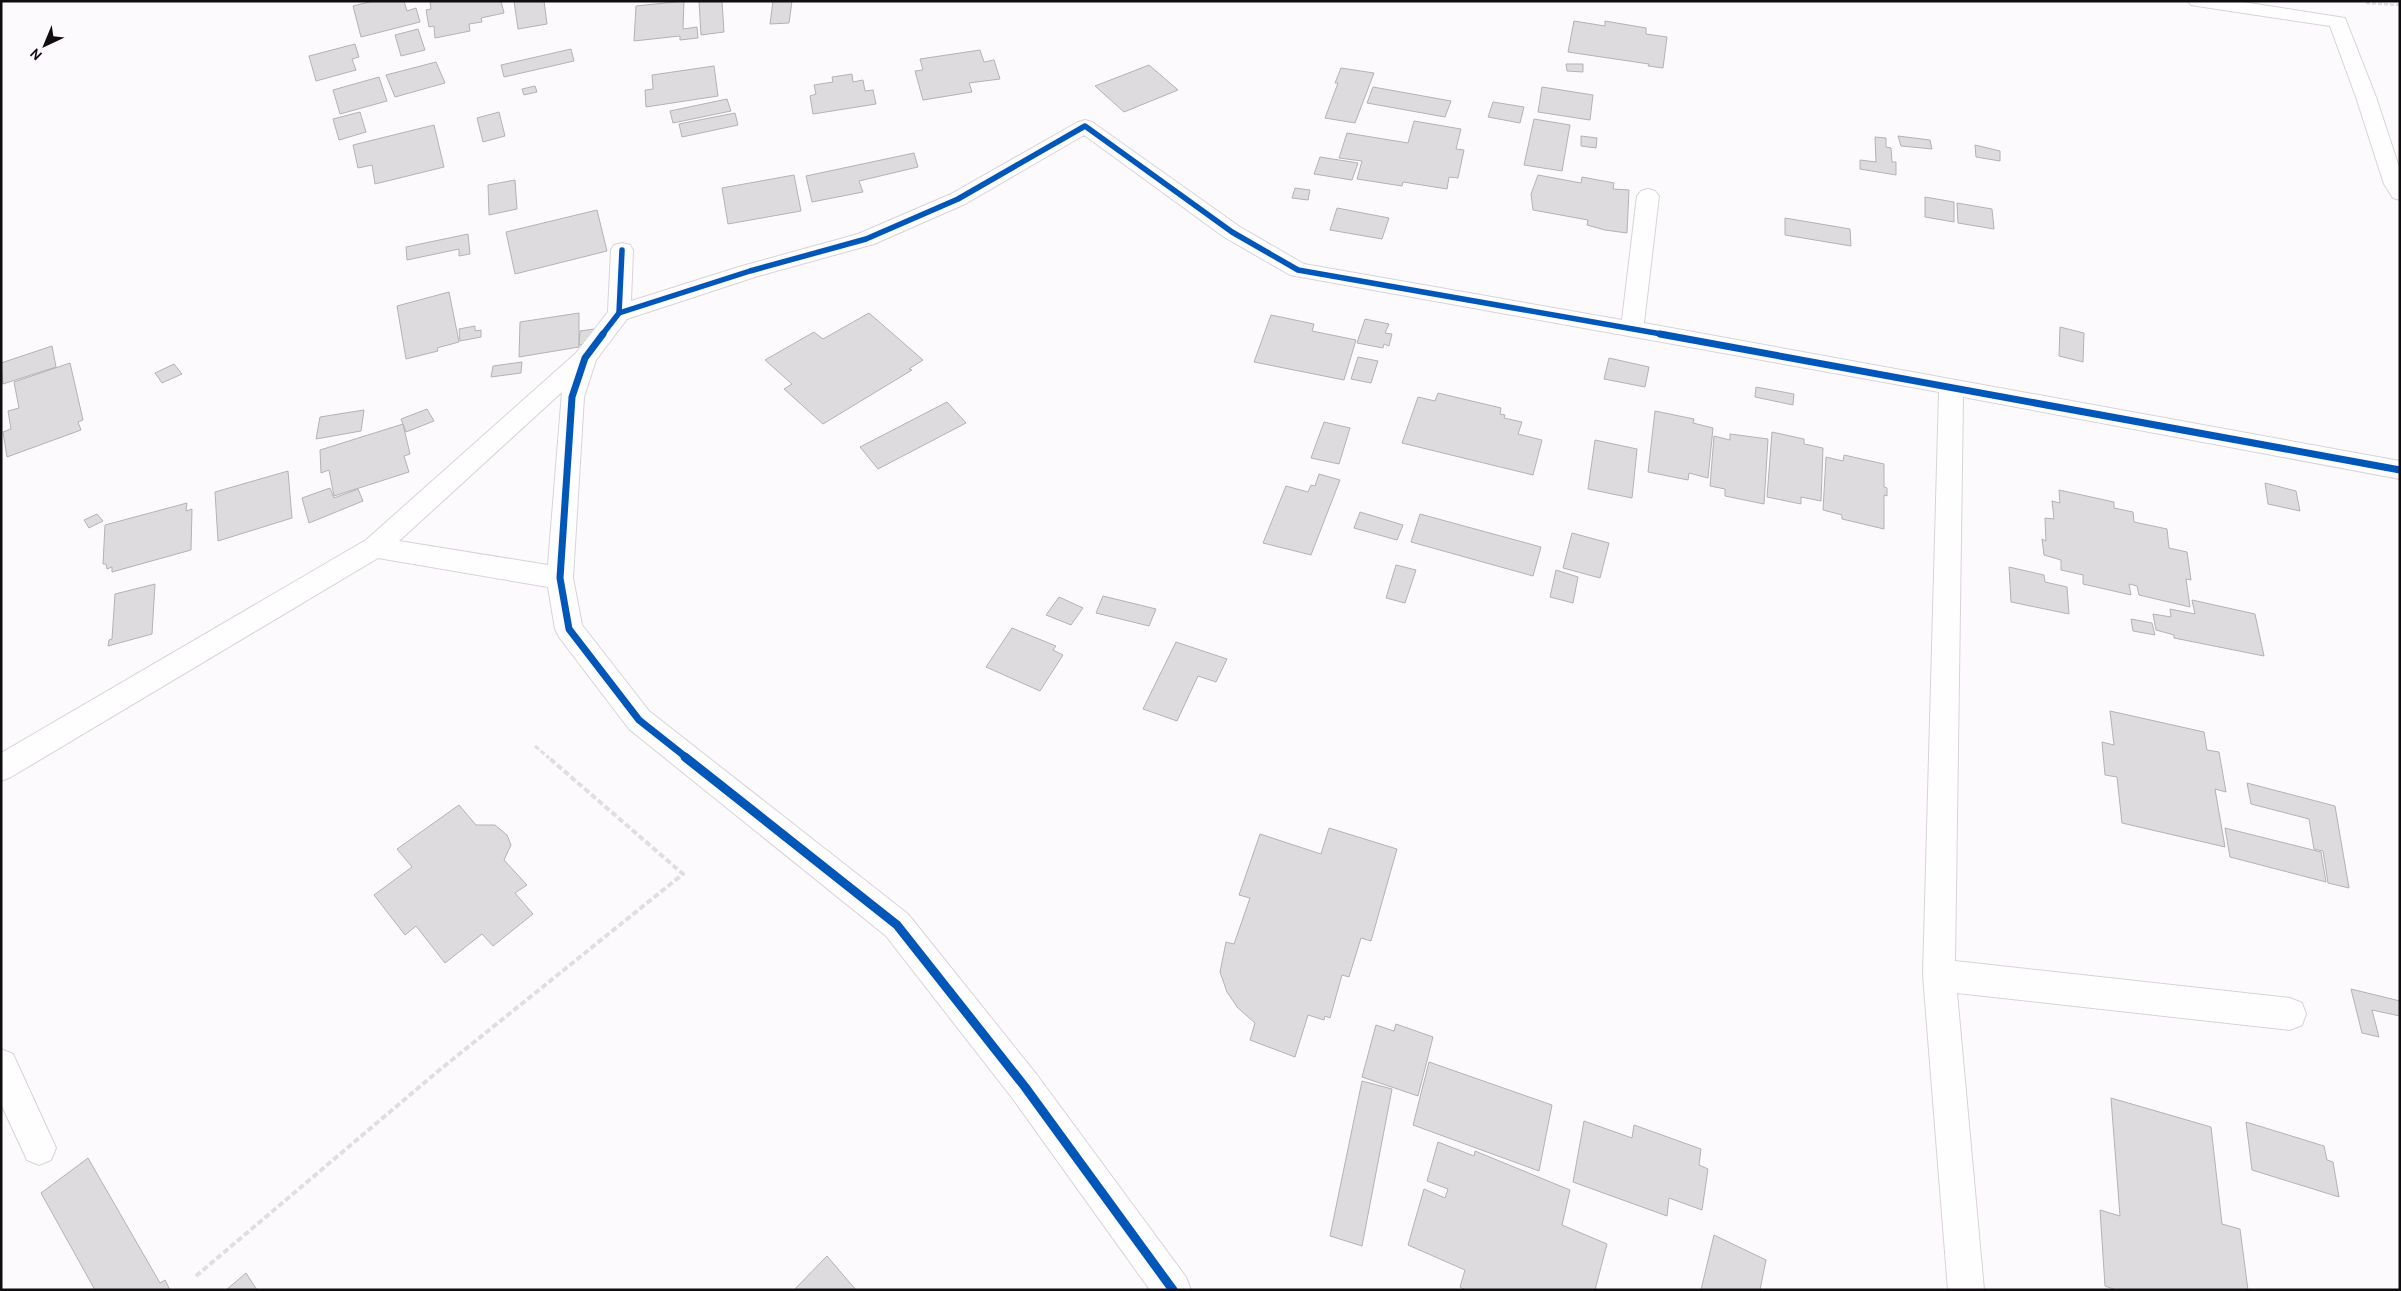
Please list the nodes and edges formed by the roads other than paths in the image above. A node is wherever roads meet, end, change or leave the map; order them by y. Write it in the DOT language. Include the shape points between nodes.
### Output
graph roads {
  1 [pos="2197,1"];
  2 [pos="2400,193"];
  3 [pos="1648,196"];
  4 [pos="622,250"];
  5 [pos="619,313"];
  6 [pos="1632,329"];
  7 [pos="585,358"];
  8 [pos="1951,386"];
  9 [pos="2400,470"];
  10 [pos="375,547"];
  11 [pos="560,578"];
  12 [pos="1,768"];
  13 [pos="1938,975"];
  14 [pos="2290,1014"];
  15 [pos="1,1066"];
  16 [pos="39,1148"];
  17 [pos="1173,1290"];
  18 [pos="1966,1290"];
  1 -- 2 [label="street" via="2338,22 2394,184"];
  3 -- 6 [label="street"];
  4 -- 5 [label="street"];
  5 -- 6 [label="street" via="750,271 866,239 958,199 1085,126 1232,232 1298,270"];
  5 -- 7 [label="street"];
  6 -- 8 [label="street"];
  7 -- 10 [label="street"];
  7 -- 11 [label="street" via="572,396"];
  8 -- 9 [label="street"];
  8 -- 13 [label="street"];
  10 -- 11 [label="street"];
  10 -- 12 [label="street"];
  11 -- 17 [label="street" via="569,629 639,720 897,925 1025,1087"];
  13 -- 14 [label="street"];
  13 -- 18 [label="street"];
  15 -- 16 [label="street"];
}
